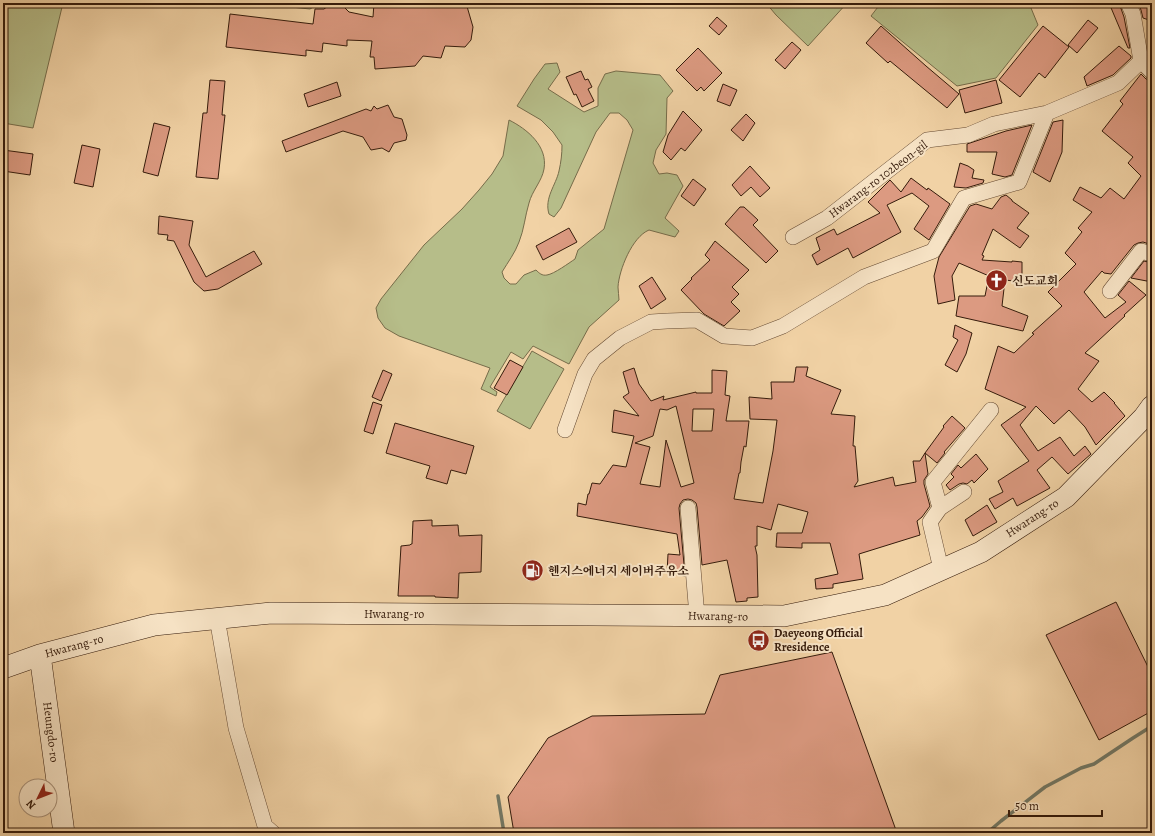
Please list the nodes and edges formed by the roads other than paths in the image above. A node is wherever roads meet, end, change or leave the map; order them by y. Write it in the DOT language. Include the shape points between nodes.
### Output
graph roads {
  1 [pos="1128,3"];
  2 [pos="1147,66"];
  3 [pos="1047,113"];
  4 [pos="793,237"];
  5 [pos="1152,254"];
  6 [pos="1110,291"];
  7 [pos="1152,406"];
  8 [pos="991,410"];
  9 [pos="565,430"];
  10 [pos="964,492"];
  11 [pos="688,508"];
  12 [pos="940,508"];
  13 [pos="941,569"];
  14 [pos="697,616"];
  15 [pos="217,618"];
  16 [pos="40,654"];
  17 [pos="3,668"];
  18 [pos="64,833"];
  19 [pos="273,833"];
  1 -- 2 [label="street"];
  2 -- 3 [label="street, Hwarang-ro 102beon-gil" via="1118,83"];
  3 -- 4 [label="street, Hwarang-ro 102beon-gil" via="994,124 968,135 927,140 827,218"];
  3 -- 9 [label="street" via="1019,182 964,198 933,251 864,277 783,326 752,338 724,336 697,320 651,322 620,338 594,359 585,374"];
  5 -- 6 [label="street" via="1141,252"];
  7 -- 13 [label="main road, Hwarang-ro" via="1066,497 980,552"];
  8 -- 12 [label="street" via="933,482"];
  10 -- 12 [label="street"];
  11 -- 14 [label="street"];
  12 -- 13 [label="street" via="930,522"];
  13 -- 14 [label="main road, Hwarang-ro" via="885,595 784,616"];
  14 -- 15 [label="main road, Hwarang-ro" via="270,613"];
  15 -- 16 [label="main road, Hwarang-ro" via="154,625"];
  15 -- 19 [label="street" via="236,728 265,826"];
  16 -- 17 [label="main road, Hwarang-ro"];
  16 -- 18 [label="main road, Heungdo-ro"];
}
